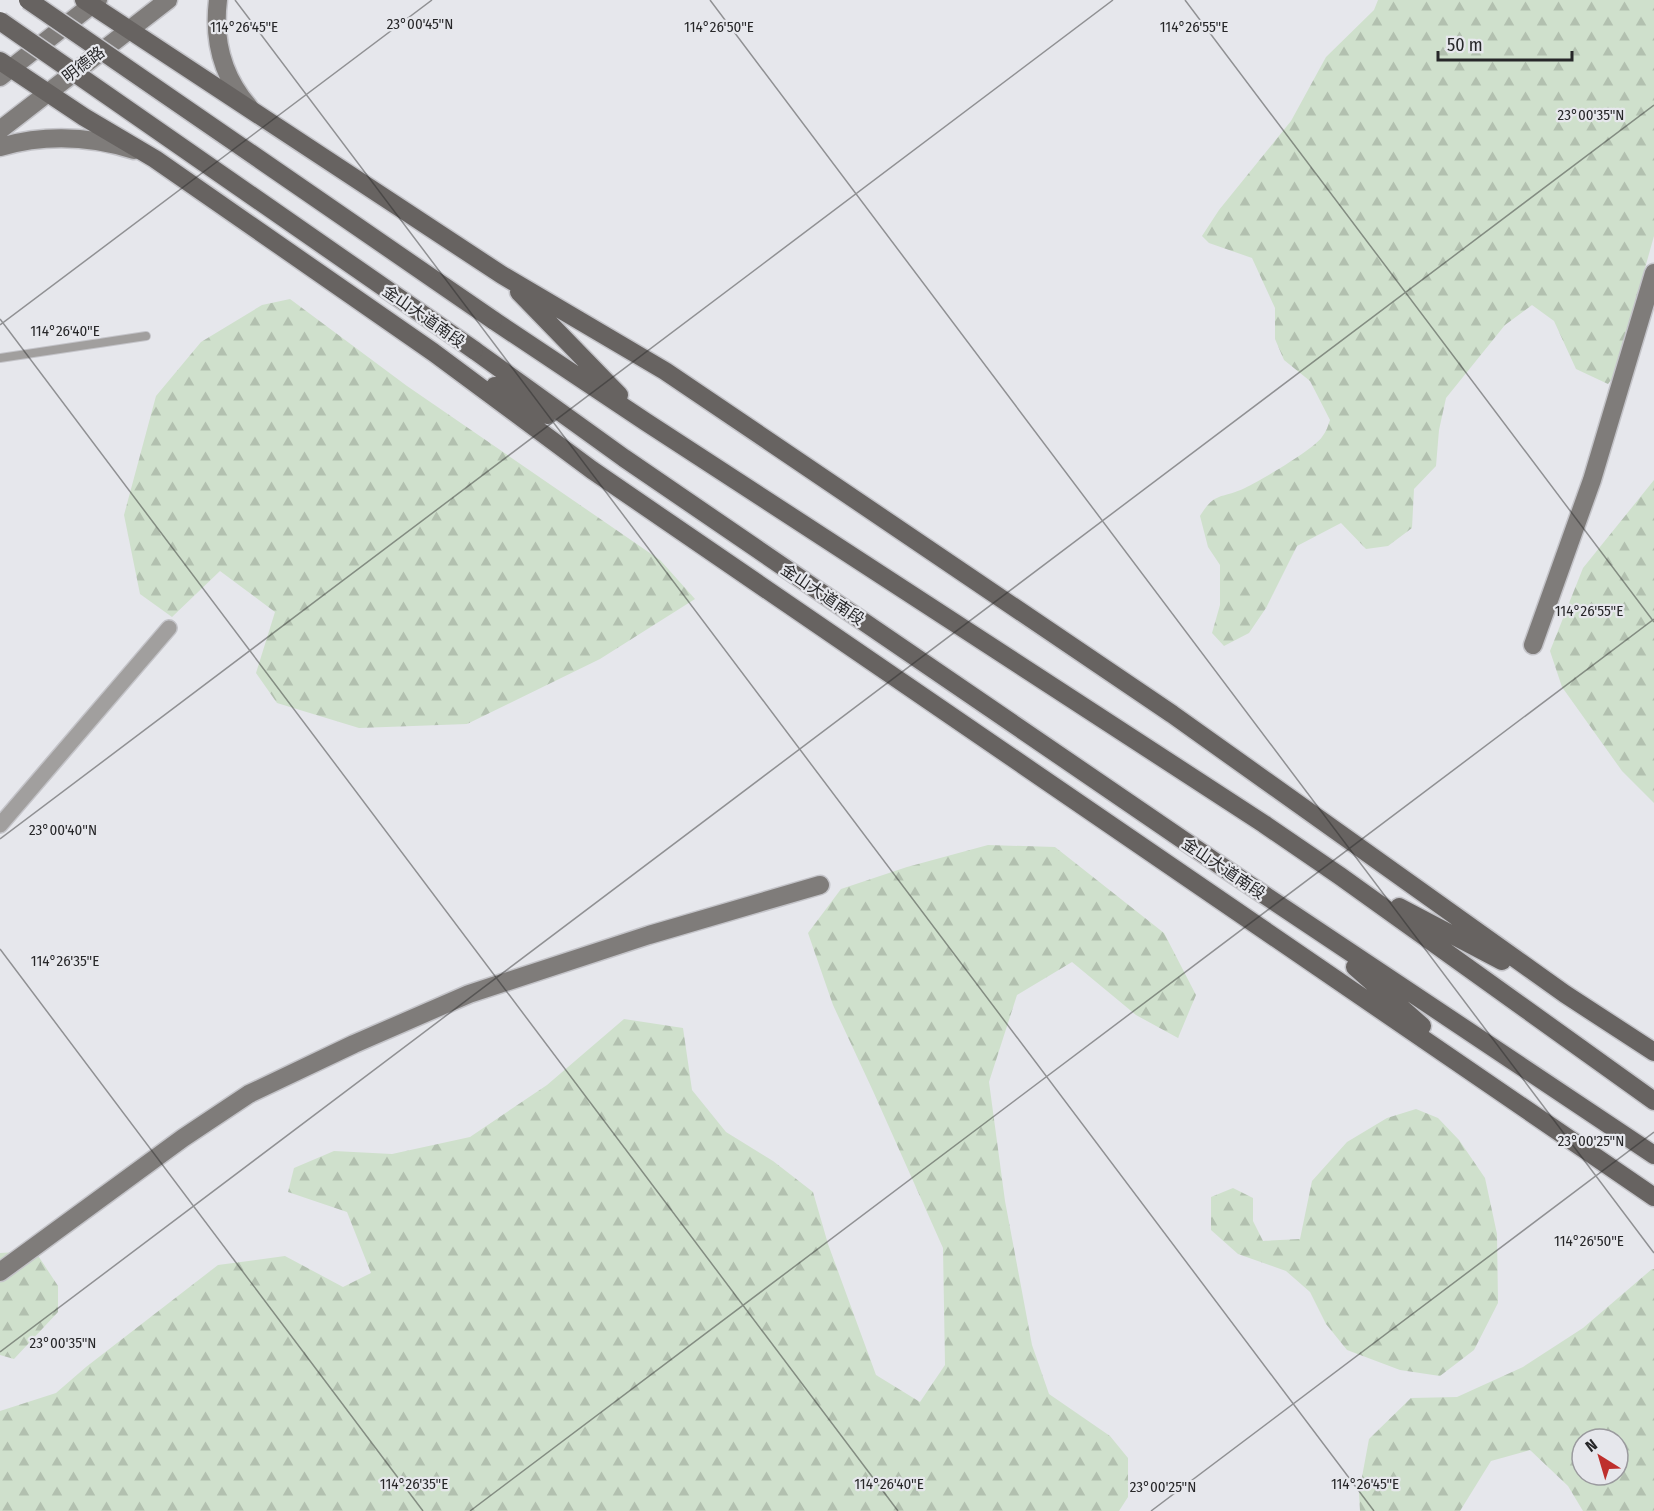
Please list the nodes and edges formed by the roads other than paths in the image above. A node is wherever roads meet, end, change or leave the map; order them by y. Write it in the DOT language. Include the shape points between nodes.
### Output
graph roads {
  1 [pos="28,0"];
  2 [pos="168,0"];
  3 [pos="219,0"];
  4 [pos="91,2"];
  5 [pos="0,21"];
  6 [pos="129,30"];
  7 [pos="4,69"];
  8 [pos="46,92"];
  9 [pos="252,111"];
  10 [pos="0,130"];
  11 [pos="0,147"];
  12 [pos="155,159"];
  13 [pos="1654,273"];
  14 [pos="502,275"];
  15 [pos="146,336"];
  16 [pos="433,352"];
  17 [pos="0,358"];
  18 [pos="646,422"];
  19 [pos="624,458"];
  20 [pos="169,628"];
  21 [pos="1533,645"];
  22 [pos="0,825"];
  23 [pos="1340,876"];
  24 [pos="820,885"];
  25 [pos="1304,922"];
  26 [pos="1565,994"];
  27 [pos="1654,1052"];
  28 [pos="1479,1076"];
  29 [pos="1654,1101"];
  30 [pos="1654,1155"];
  31 [pos="1654,1197"];
  32 [pos="0,1272"];
  1 -- 18 [label="main road, bridge"];
  2 -- 6 [label="street, 明德路"];
  3 -- 9 [label="street" via="216,19 220,53 232,84"];
  4 -- 6 [label="main road"];
  4 -- 7 [label="street"];
  5 -- 19 [label="main road, 金山大道南段, bridge"];
  6 -- 8 [label="street, 明德路"];
  6 -- 9 [label="main road"];
  7 -- 8 [label="main road"];
  8 -- 10 [label="street, 明德路"];
  8 -- 12 [label="main road"];
  9 -- 14 [label="main road"];
  11 -- 12 [label="street" via="37,139 85,139"];
  12 -- 16 [label="main road"];
  13 -- 21 [label="street" via="1592,480"];
  14 -- 18 [label="main road"];
  14 -- 26 [label="main road" via="665,371 1133,688"];
  15 -- 17 [label="lane"];
  16 -- 19 [label="main road"];
  16 -- 28 [label="main road" via="602,477"];
  18 -- 23 [label="main road"];
  19 -- 25 [label="main road, 金山大道南段"];
  20 -- 22 [label="street"];
  23 -- 26 [label="main road"];
  23 -- 29 [label="main road"];
  24 -- 32 [label="street" via="469,994 354,1044 249,1094"];
  25 -- 28 [label="main road"];
  25 -- 30 [label="main road, 金山大道南段"];
  26 -- 27 [label="main road"];
  28 -- 31 [label="main road"];
}
